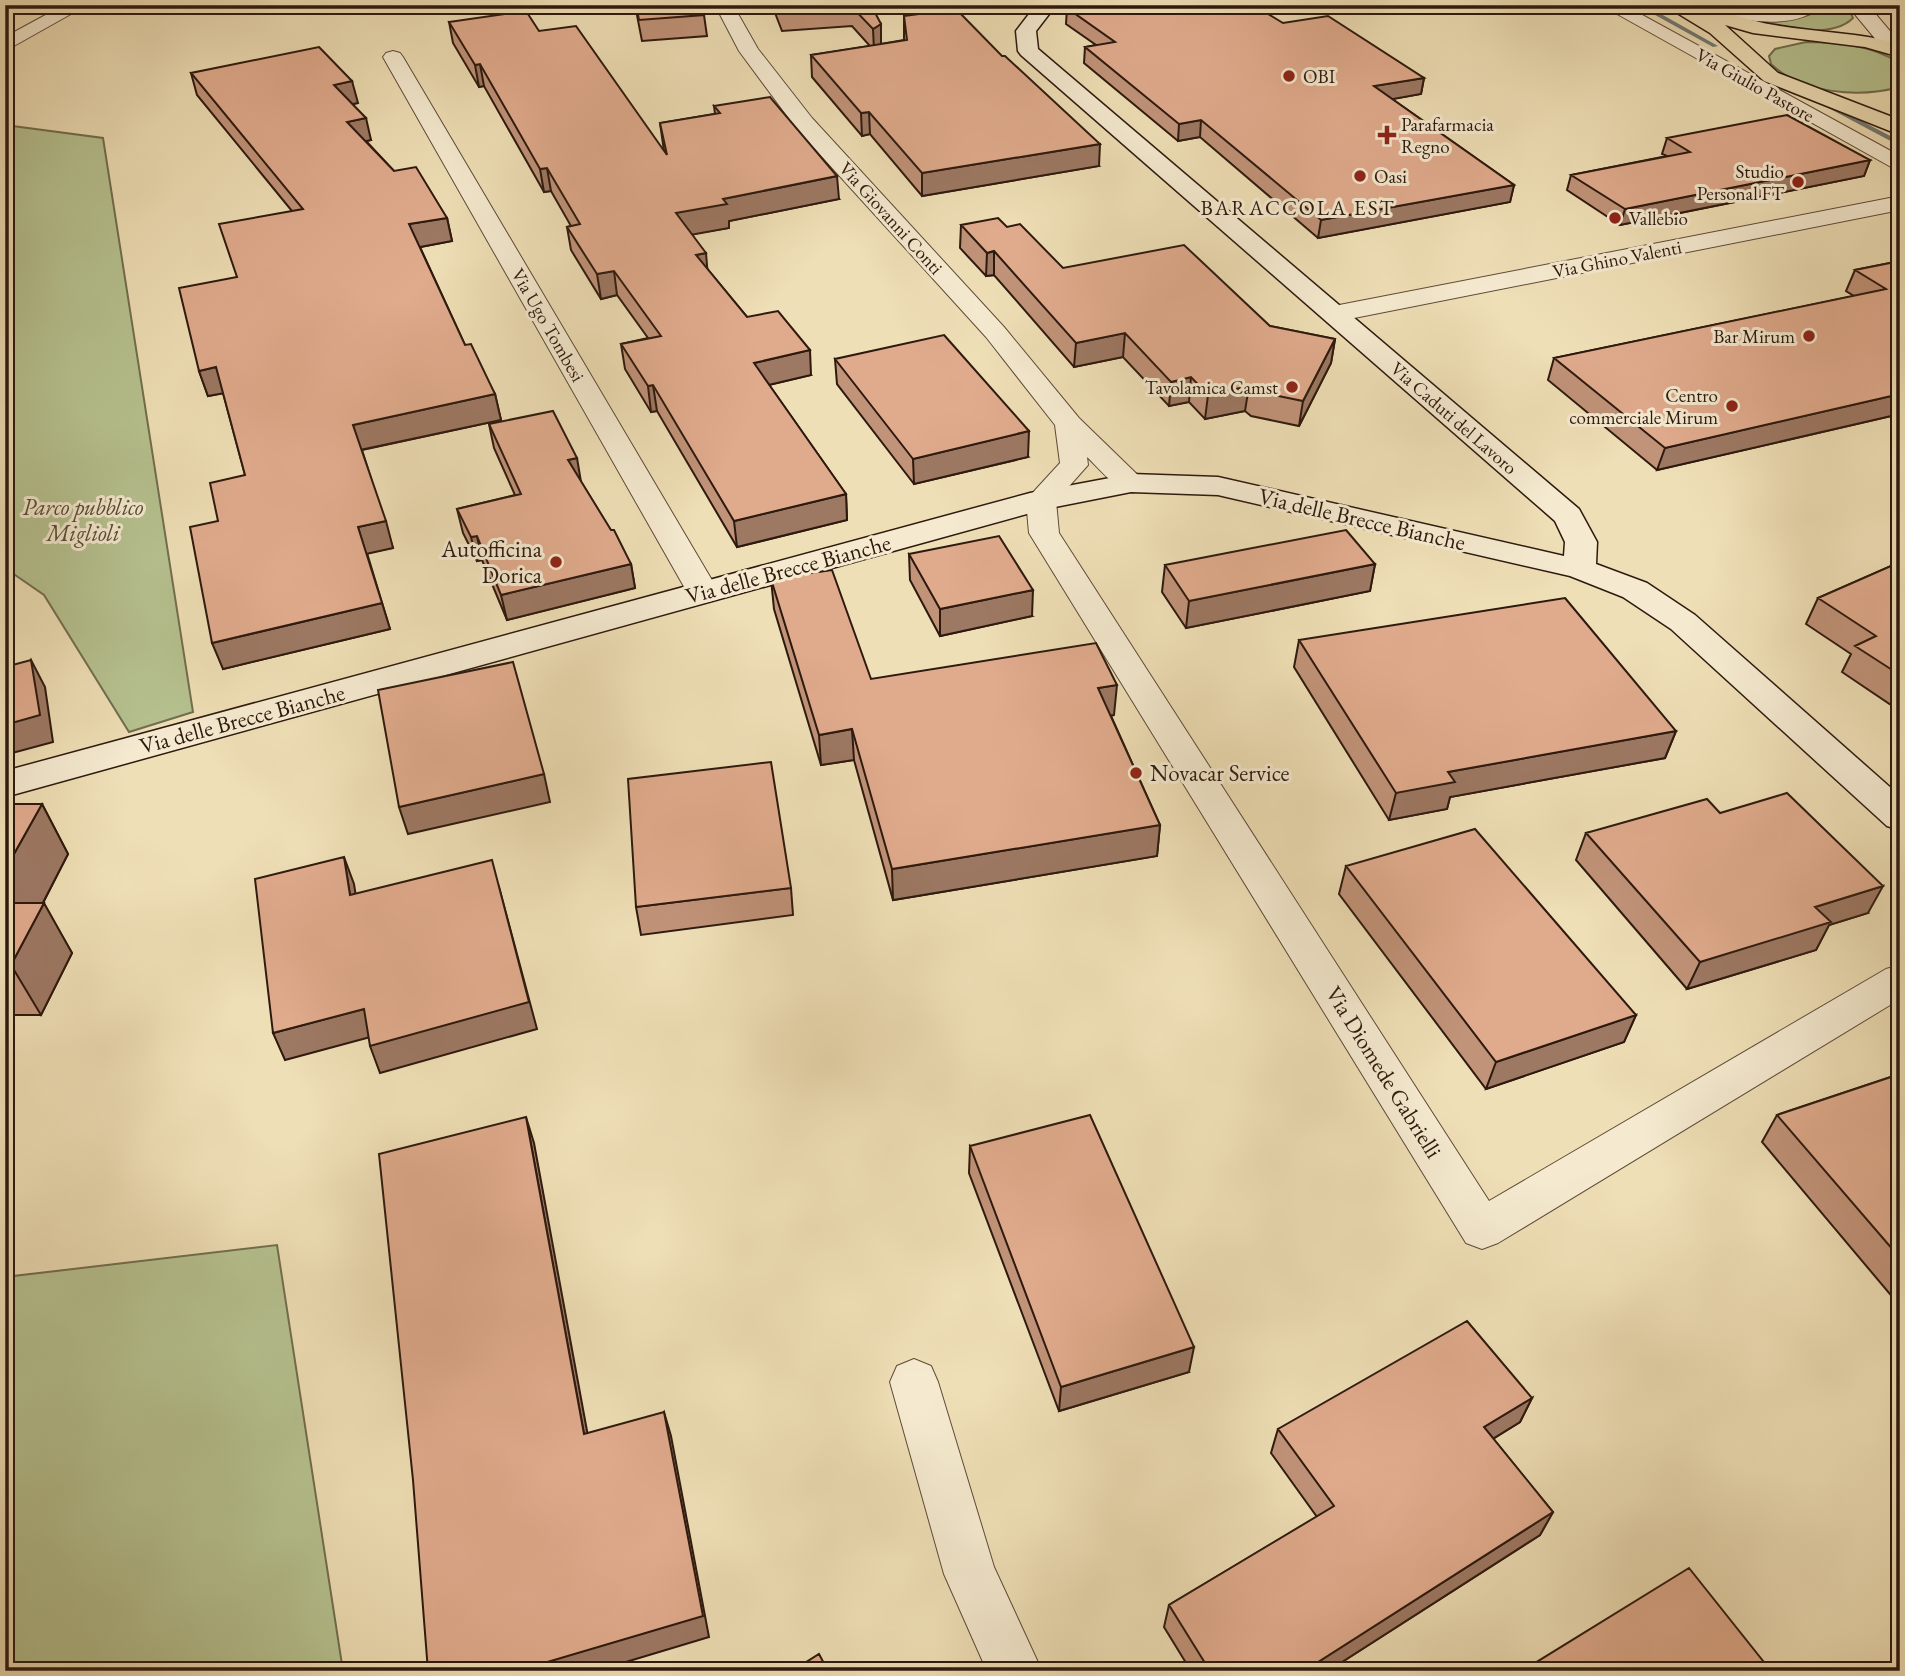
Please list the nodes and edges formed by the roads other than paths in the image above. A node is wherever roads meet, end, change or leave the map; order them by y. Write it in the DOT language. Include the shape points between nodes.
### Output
graph roads {
  1 [pos="78,5"];
  2 [pos="724,5"];
  3 [pos="1046,5"];
  4 [pos="1610,5"];
  5 [pos="1674,5"];
  6 [pos="1683,5"];
  7 [pos="1700,5"];
  8 [pos="1811,5"];
  9 [pos="1860,12"];
  10 [pos="1900,25"];
  11 [pos="1810,35"];
  12 [pos="1839,37"];
  13 [pos="5,45"];
  14 [pos="1897,50"];
  15 [pos="393,57"];
  16 [pos="1752,59"];
  17 [pos="1812,93"];
  18 [pos="1888,100"];
  19 [pos="1900,128"];
  20 [pos="1900,165"];
  21 [pos="1900,203"];
  22 [pos="1334,314"];
  23 [pos="1069,424"];
  24 [pos="1131,483"];
  25 [pos="1041,500"];
  26 [pos="1580,569"];
  27 [pos="703,592"];
  28 [pos="5,784"];
  29 [pos="1900,817"];
  30 [pos="1900,980"];
  31 [pos="914,1382"];
  32 [pos="1015,1671"];
  1 -- 13 [label="street"];
  2 -- 23 [label="street, Via Giovanni Conti" via="749,51 804,123 995,332"];
  3 -- 22 [label="street, Via Caduti del Lavoro" via="1026,31 1028,51"];
  4 -- 20 [label="street, Via Giulio Pastore"];
  5 -- 16 [label="main road" via="1717,29"];
  6 -- 11 [label="main road" via="1725,21"];
  7 -- 8 [label="street" via="1770,16 1791,14"];
  9 -- 10 [label="street"];
  9 -- 12 [label="street" via="1857,31"];
  9 -- 14 [label="street"];
  11 -- 12 [label="main road"];
  11 -- 16 [label="main road" via="1766,42 1755,49"];
  12 -- 14 [label="main road"];
  15 -- 27 [label="street, Via Ugo Tombesi"];
  16 -- 17 [label="main road" via="1771,77"];
  17 -- 18 [label="main road"];
  17 -- 19 [label="main road"];
  21 -- 22 [label="street, Via Ghino Valenti"];
  22 -- 26 [label="street, Via Caduti del Lavoro" via="1568,516 1581,542"];
  23 -- 24 [label="street, Via Giovanni Conti"];
  23 -- 25 [label="street" via="1074,465"];
  24 -- 25 [label="street, Via delle Brecce Bianche"];
  24 -- 26 [label="street, Via delle Brecce Bianche" via="1218,486"];
  25 -- 27 [label="street, Via delle Brecce Bianche"];
  25 -- 30 [label="street, Via Diomede Gabrielli" via="1044,533 1482,1228"];
  26 -- 29 [label="street" via="1635,590 1684,622"];
  27 -- 28 [label="street, Via delle Brecce Bianche"];
  31 -- 32 [label="street" via="970,1574"];
}
